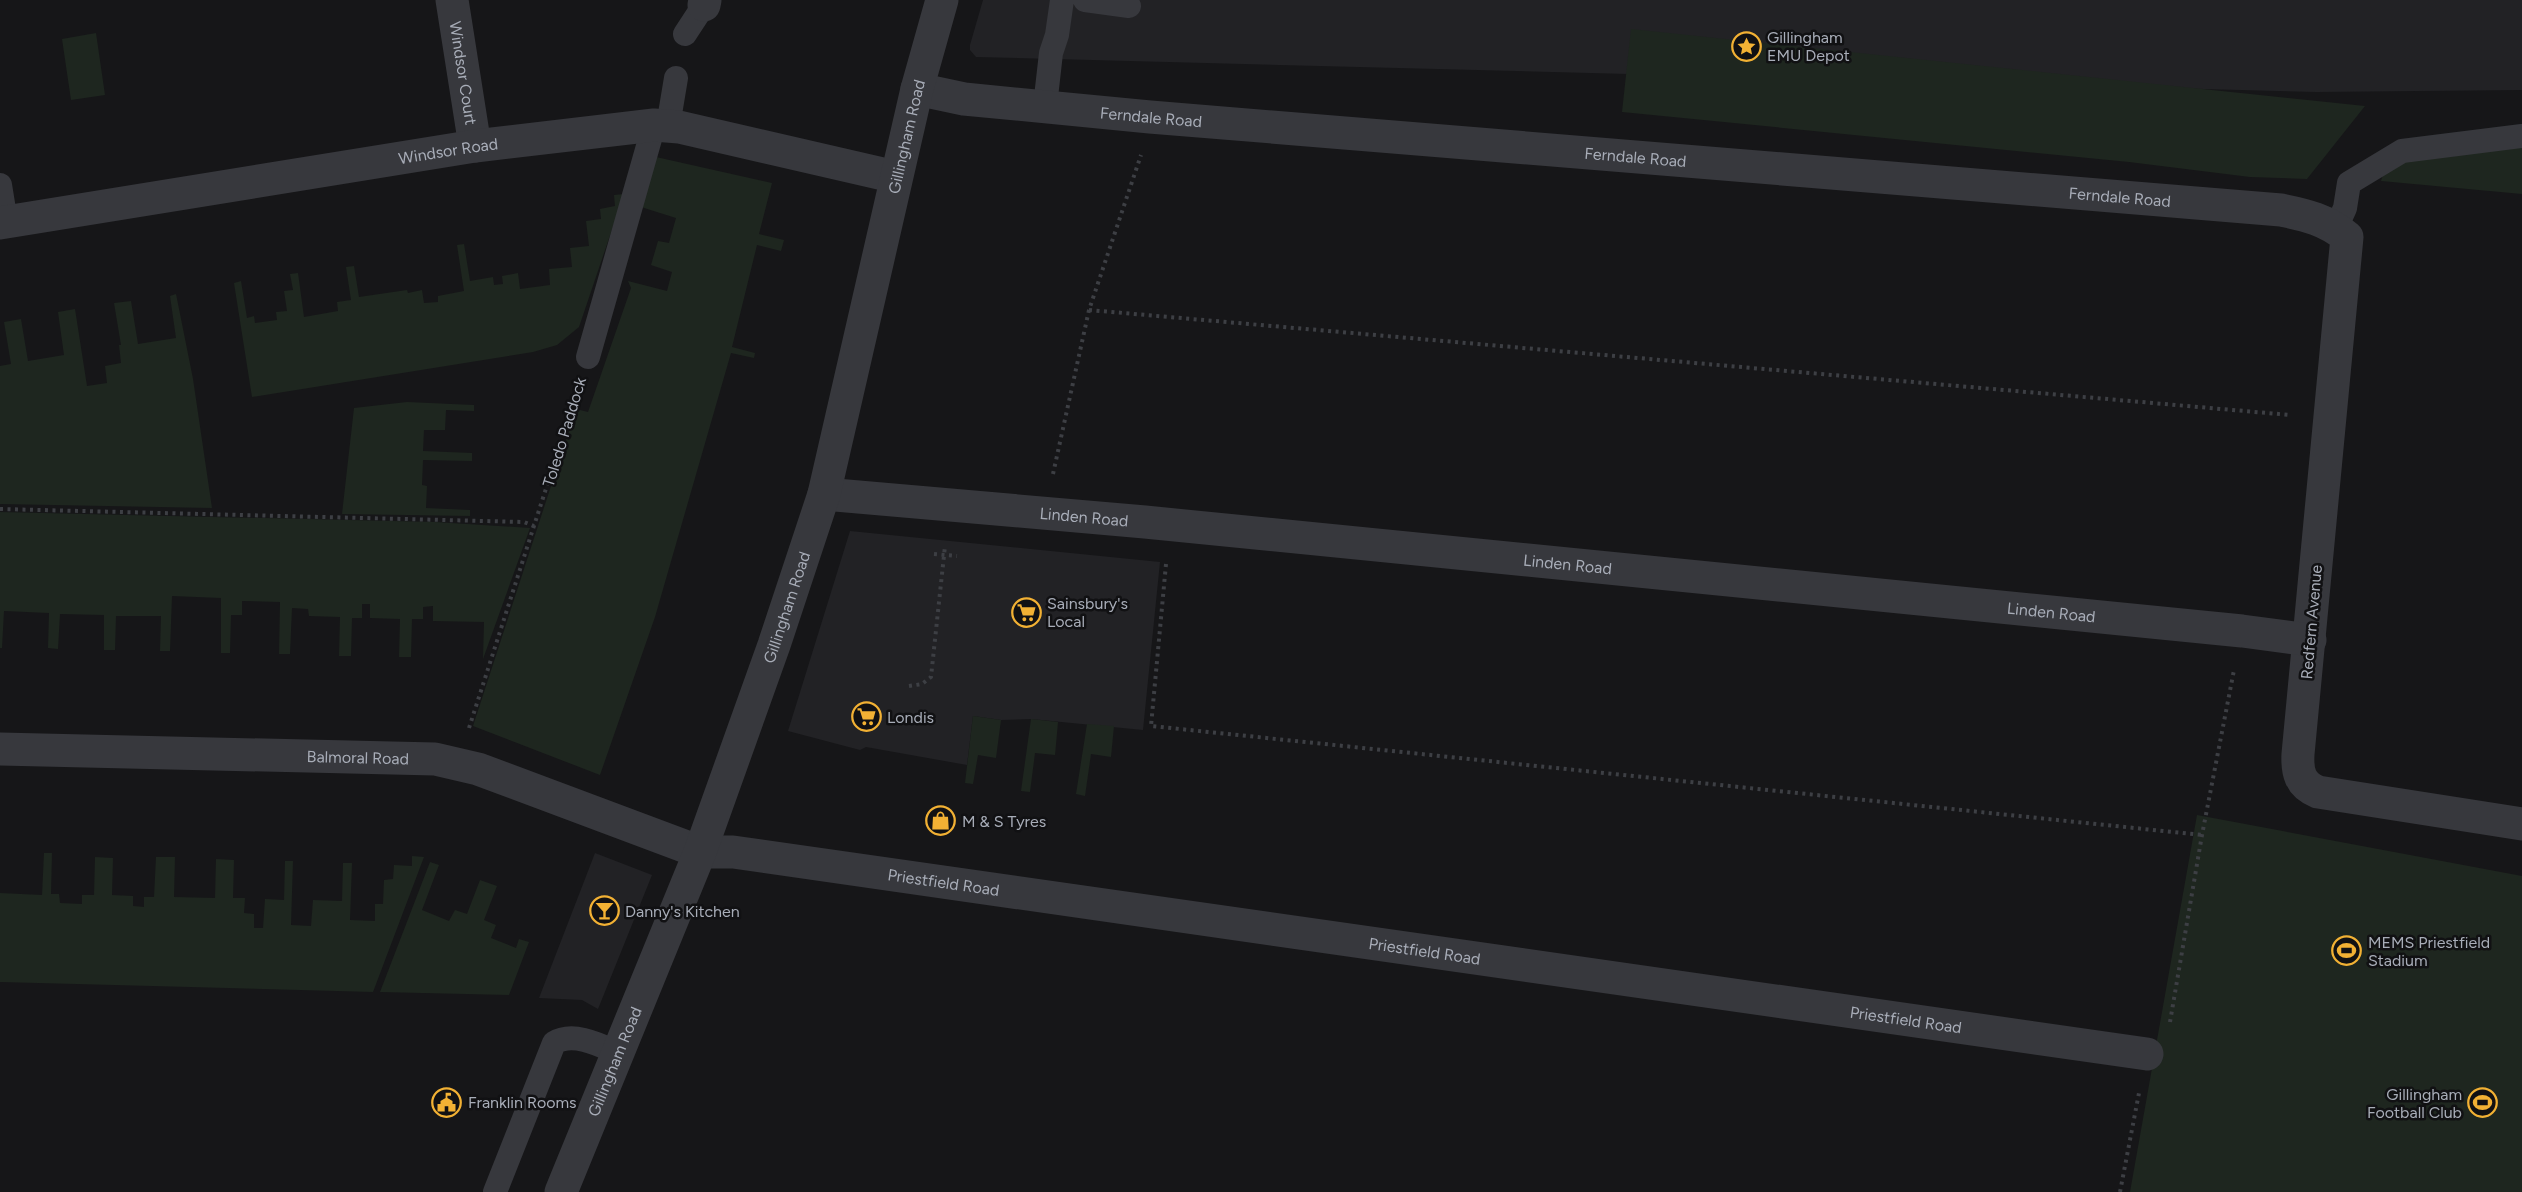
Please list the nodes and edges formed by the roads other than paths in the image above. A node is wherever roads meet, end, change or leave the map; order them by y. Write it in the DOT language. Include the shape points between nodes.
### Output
graph roads {
  1 [pos="452,0"];
  2 [pos="942,0"];
  3 [pos="1062,0"];
  4 [pos="1085,0"];
  5 [pos="704,2"];
  6 [pos="1129,6"];
  7 [pos="686,34"];
  8 [pos="676,78"];
  9 [pos="917,89"];
  10 [pos="1045,105"];
  11 [pos="661,125"];
  12 [pos="2522,136"];
  13 [pos="475,146"];
  14 [pos="896,177"];
  15 [pos="0,185"];
  16 [pos="3,223"];
  17 [pos="2341,233"];
  18 [pos="588,357"];
  19 [pos="824,494"];
  20 [pos="2310,640"];
  21 [pos="0,748"];
  22 [pos="2522,824"];
  23 [pos="700,852"];
  24 [pos="618,1053"];
  25 [pos="2147,1054"];
  26 [pos="567,1190"];
  27 [pos="495,1192"];
  1 -- 13 [label="street, Windsor Court"];
  2 -- 9 [label="street, Gillingham Road"];
  3 -- 10 [label="lane"];
  4 -- 6 [label="lane"];
  5 -- 7 [label="lane"];
  8 -- 11 [label="lane, Toledo Paddock"];
  9 -- 10 [label="street, Ferndale Road" via="964,99"];
  9 -- 14 [label="street, Gillingham Road"];
  10 -- 17 [label="street, Ferndale Road" via="1150,117 2281,210 2312,216"];
  11 -- 13 [label="street, Windsor Road"];
  11 -- 14 [label="street, Windsor Road"];
  11 -- 18 [label="lane, Toledo Paddock"];
  12 -- 17 [label="lane" via="2407,150 2385,159 2349,183"];
  13 -- 16 [label="street, Windsor Road"];
  14 -- 19 [label="street, Gillingham Road"];
  15 -- 16 [label="lane"];
  17 -- 20 [label="street, Redfern Avenue"];
  19 -- 20 [label="street, Linden Road" via="1045,512"];
  19 -- 23 [label="street, Gillingham Road"];
  20 -- 22 [label="street, Redfern Avenue" via="2298,763 2305,785 2318,792"];
  21 -- 23 [label="street, Balmoral Road" via="435,759 478,768"];
  23 -- 24 [label="street, Gillingham Road"];
  23 -- 25 [label="street, Priestfield Road" via="745,854"];
  24 -- 26 [label="street, Gillingham Road"];
  24 -- 27 [label="lane" via="585,1040 554,1042"];
}
